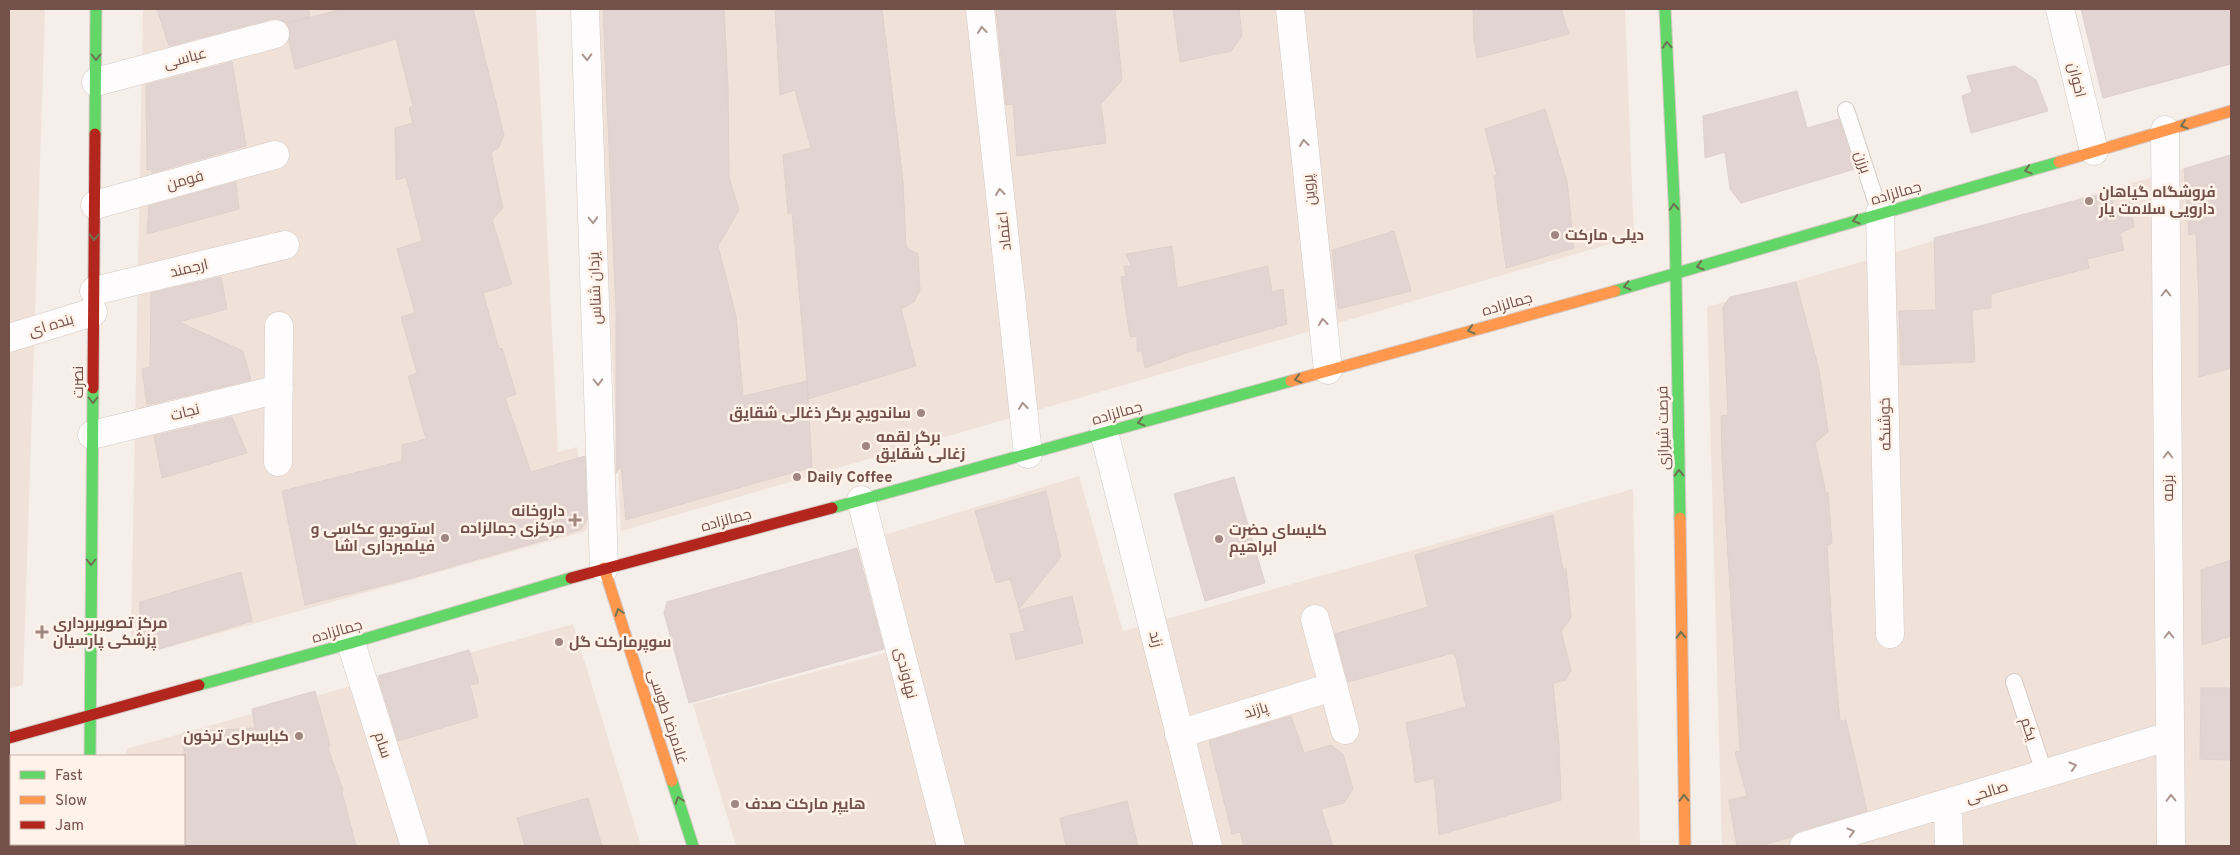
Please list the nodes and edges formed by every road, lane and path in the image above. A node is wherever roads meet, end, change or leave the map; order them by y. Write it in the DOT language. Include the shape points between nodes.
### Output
graph roads {
  1 [pos="96,9"];
  2 [pos="586,9"];
  3 [pos="980,9"];
  4 [pos="1290,9"];
  5 [pos="1665,9"];
  6 [pos="2060,9"];
  7 [pos="275,34"];
  8 [pos="96,82"];
  9 [pos="1846,110"];
  10 [pos="2231,111"];
  11 [pos="2165,130"];
  12 [pos="2094,151"];
  13 [pos="276,155"];
  14 [pos="95,205"];
  15 [pos="1880,213"];
  16 [pos="285,245"];
  17 [pos="1675,274"];
  18 [pos="93,302"];
  19 [pos="279,326"];
  20 [pos="9,338"];
  21 [pos="1328,370"];
  22 [pos="279,389"];
  23 [pos="1104,432"];
  24 [pos="92,435"];
  25 [pos="1028,454"];
  26 [pos="278,462"];
  27 [pos="861,500"];
  28 [pos="604,568"];
  29 [pos="1315,619"];
  30 [pos="1890,634"];
  31 [pos="351,643"];
  32 [pos="2014,682"];
  33 [pos="1332,687"];
  34 [pos="90,716"];
  35 [pos="1345,730"];
  36 [pos="1179,734"];
  37 [pos="2170,736"];
  38 [pos="9,738"];
  39 [pos="90,755"];
  40 [pos="2045,775"];
  41 [pos="1948,804"];
  42 [pos="415,846"];
  43 [pos="693,846"];
  44 [pos="951,846"];
  45 [pos="1208,846"];
  46 [pos="1685,846"];
  47 [pos="1804,846"];
  48 [pos="1949,846"];
  49 [pos="2171,846"];
  1 -- 8 [label="main road, نصرت, one-way"];
  2 -- 28 [label="street, یزدان شناس, one-way"];
  25 -- 3 [label="street, اعتماد, one-way"];
  21 -- 4 [label="street, پروین, one-way"];
  17 -- 5 [label="main road, فرصت شیرازی, one-way"];
  6 -- 12 [label="street, اخوان"];
  7 -- 8 [label="street, عباسی"];
  8 -- 14 [label="main road, نصرت"];
  9 -- 15 [label="lane, برزن"];
  10 -- 11 [label="main road, جمالزاده, one-way"];
  11 -- 12 [label="main road, جمالزاده"];
  37 -- 11 [label="street, بزمه, one-way"];
  12 -- 15 [label="main road, جمالزاده, one-way"];
  13 -- 14 [label="street, فومن"];
  14 -- 18 [label="main road, نصرت, one-way"];
  15 -- 17 [label="main road, جمالزاده, one-way"];
  15 -- 30 [label="street, خوشنگه"];
  16 -- 18 [label="street, ارجمند"];
  17 -- 21 [label="main road, جمالزاده, one-way"];
  46 -- 17 [label="main road, فرصت شیرازی, one-way"];
  18 -- 20 [label="street, بنده ای"];
  18 -- 24 [label="main road, نصرت, one-way"];
  19 -- 22 [label="street"];
  21 -- 23 [label="main road, جمالزاده, one-way"];
  22 -- 24 [label="street, نجات"];
  22 -- 26 [label="street"];
  23 -- 25 [label="main road, جمالزاده"];
  23 -- 36 [label="street, زند"];
  24 -- 34 [label="main road, نصرت, one-way"];
  25 -- 27 [label="main road, جمالزاده"];
  27 -- 28 [label="main road, جمالزاده"];
  27 -- 44 [label="street, نهاوندی"];
  28 -- 31 [label="main road, جمالزاده"];
  43 -- 28 [label="main road, غلامرضا طوسی, one-way"];
  29 -- 33 [label="street"];
  31 -- 34 [label="main road, جمالزاده"];
  31 -- 42 [label="street, سام"];
  32 -- 40 [label="lane, یکم"];
  33 -- 35 [label="street"];
  33 -- 36 [label="street, پازند"];
  34 -- 38 [label="main road, جمالزاده"];
  34 -- 39 [label="main road, نصرت"];
  36 -- 45 [label="street, زند"];
  40 -- 37 [label="street, صالحی, one-way"];
  49 -- 37 [label="street, بزمه, one-way"];
  40 -- 41 [label="street, صالحی"];
  47 -- 41 [label="street, صالحی, one-way"];
  41 -- 48 [label="street"];
}
